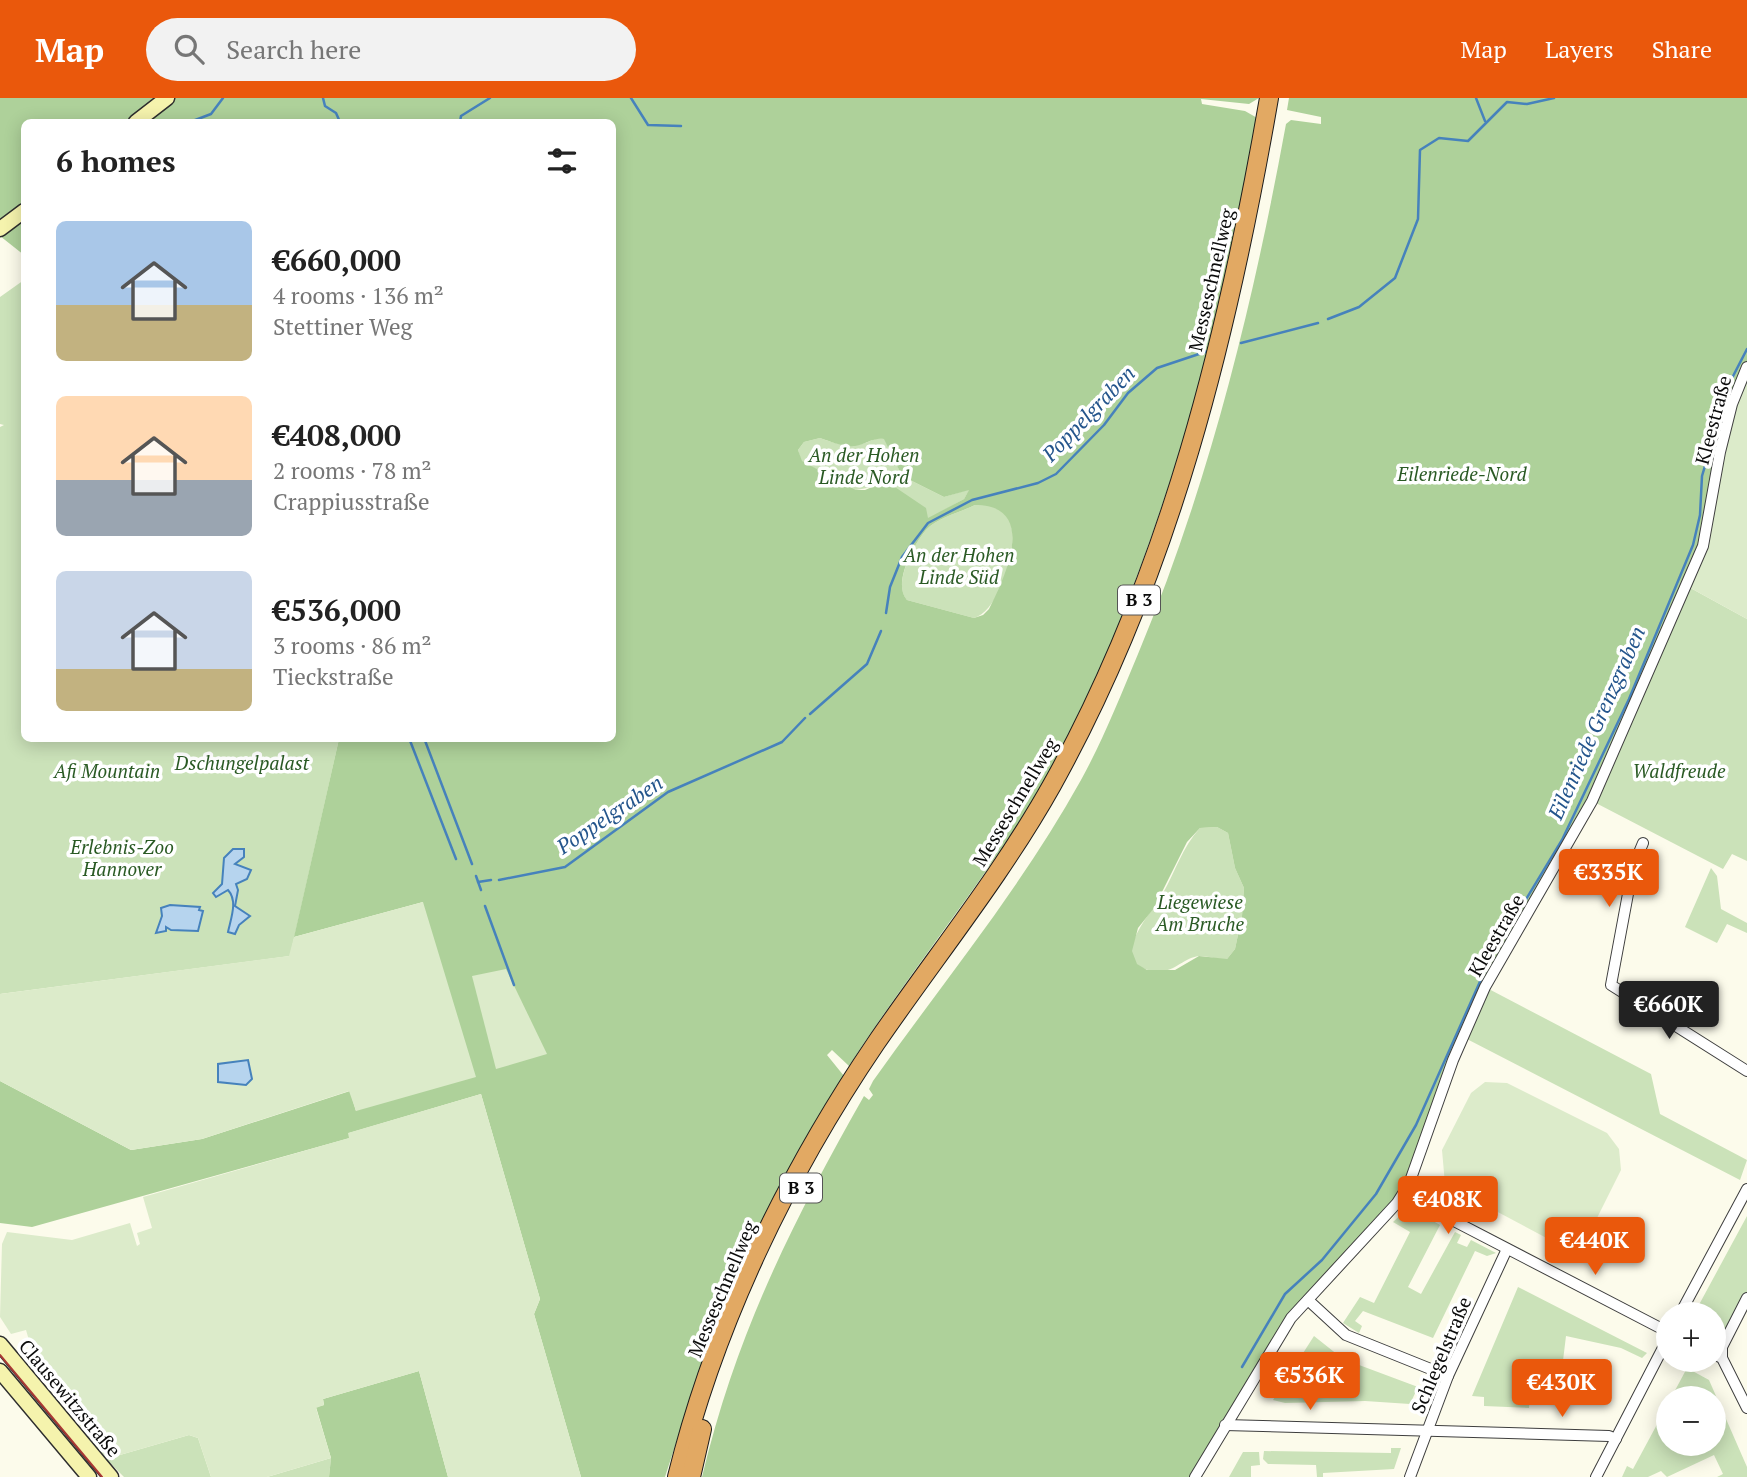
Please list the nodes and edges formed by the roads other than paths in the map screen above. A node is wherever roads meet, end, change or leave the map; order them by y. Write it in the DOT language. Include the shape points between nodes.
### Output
graph roads {
  1 [pos="167,98"];
  2 [pos="1269,98"];
  3 [pos="1280,98"];
  4 [pos="140,119"];
  5 [pos="21,213"];
  6 [pos="0,229"];
  7 [pos="1747,367"];
  8 [pos="1643,843"];
  9 [pos="1747,1071"];
  10 [pos="1747,1188"];
  11 [pos="1404,1195"];
  12 [pos="1507,1248"];
  13 [pos="1747,1298"];
  14 [pos="1308,1300"];
  15 [pos="1686,1302"];
  16 [pos="1656,1326"];
  17 [pos="1726,1339"];
  18 [pos="0,1344"];
  19 [pos="1656,1361"];
  20 [pos="1726,1370"];
  21 [pos="0,1371"];
  22 [pos="1448,1376"];
  23 [pos="1747,1408"];
  24 [pos="1225,1425"];
  25 [pos="1429,1430"];
  26 [pos="1616,1439"];
  27 [pos="89,1477"];
  28 [pos="111,1477"];
  29 [pos="677,1477"];
  30 [pos="691,1477"];
  31 [pos="1195,1477"];
  32 [pos="1410,1477"];
  33 [pos="1596,1477"];
  1 -- 4 [label="street"];
  2 -- 29 [label="highway, Messeschnellweg / B 3" via="1240,254 1206,391 1163,531 1114,661 1086,723 1022,836 875,1045 803,1163 723,1334"];
  3 -- 30 [label="highway, Messeschnellweg / B 3" via="1250,255 1219,380 1173,534 1128,651 1094,727 1031,841 883,1050 811,1168 732,1337 711,1396"];
  5 -- 6 [label="street"];
  7 -- 11 [label="street, Kleestraße" via="1723,440 1703,546 1592,801 1485,986"];
  8 -- 9 [label="street" via="1633,867 1611,985"];
  10 -- 15 [label="street"];
  11 -- 12 [label="street"];
  11 -- 14 [label="street, Kleestraße"];
  12 -- 16 [label="street"];
  12 -- 22 [label="street, Schlegelstraße"];
  13 -- 17 [label="street"];
  14 -- 22 [label="street" via="1346,1335"];
  14 -- 24 [label="street, Kleestraße" via="1277,1338"];
  18 -- 28 [label="street, Clausewitzstraße"];
  19 -- 26 [label="street"];
  20 -- 23 [label="street"];
  21 -- 27 [label="street, Clausewitzstraße"];
  22 -- 25 [label="street, Schlegelstraße"];
  24 -- 25 [label="street"];
  24 -- 31 [label="street, Kleestraße"];
  25 -- 26 [label="street"];
  25 -- 32 [label="street, Schlegelstraße"];
  26 -- 33 [label="street"];
}
